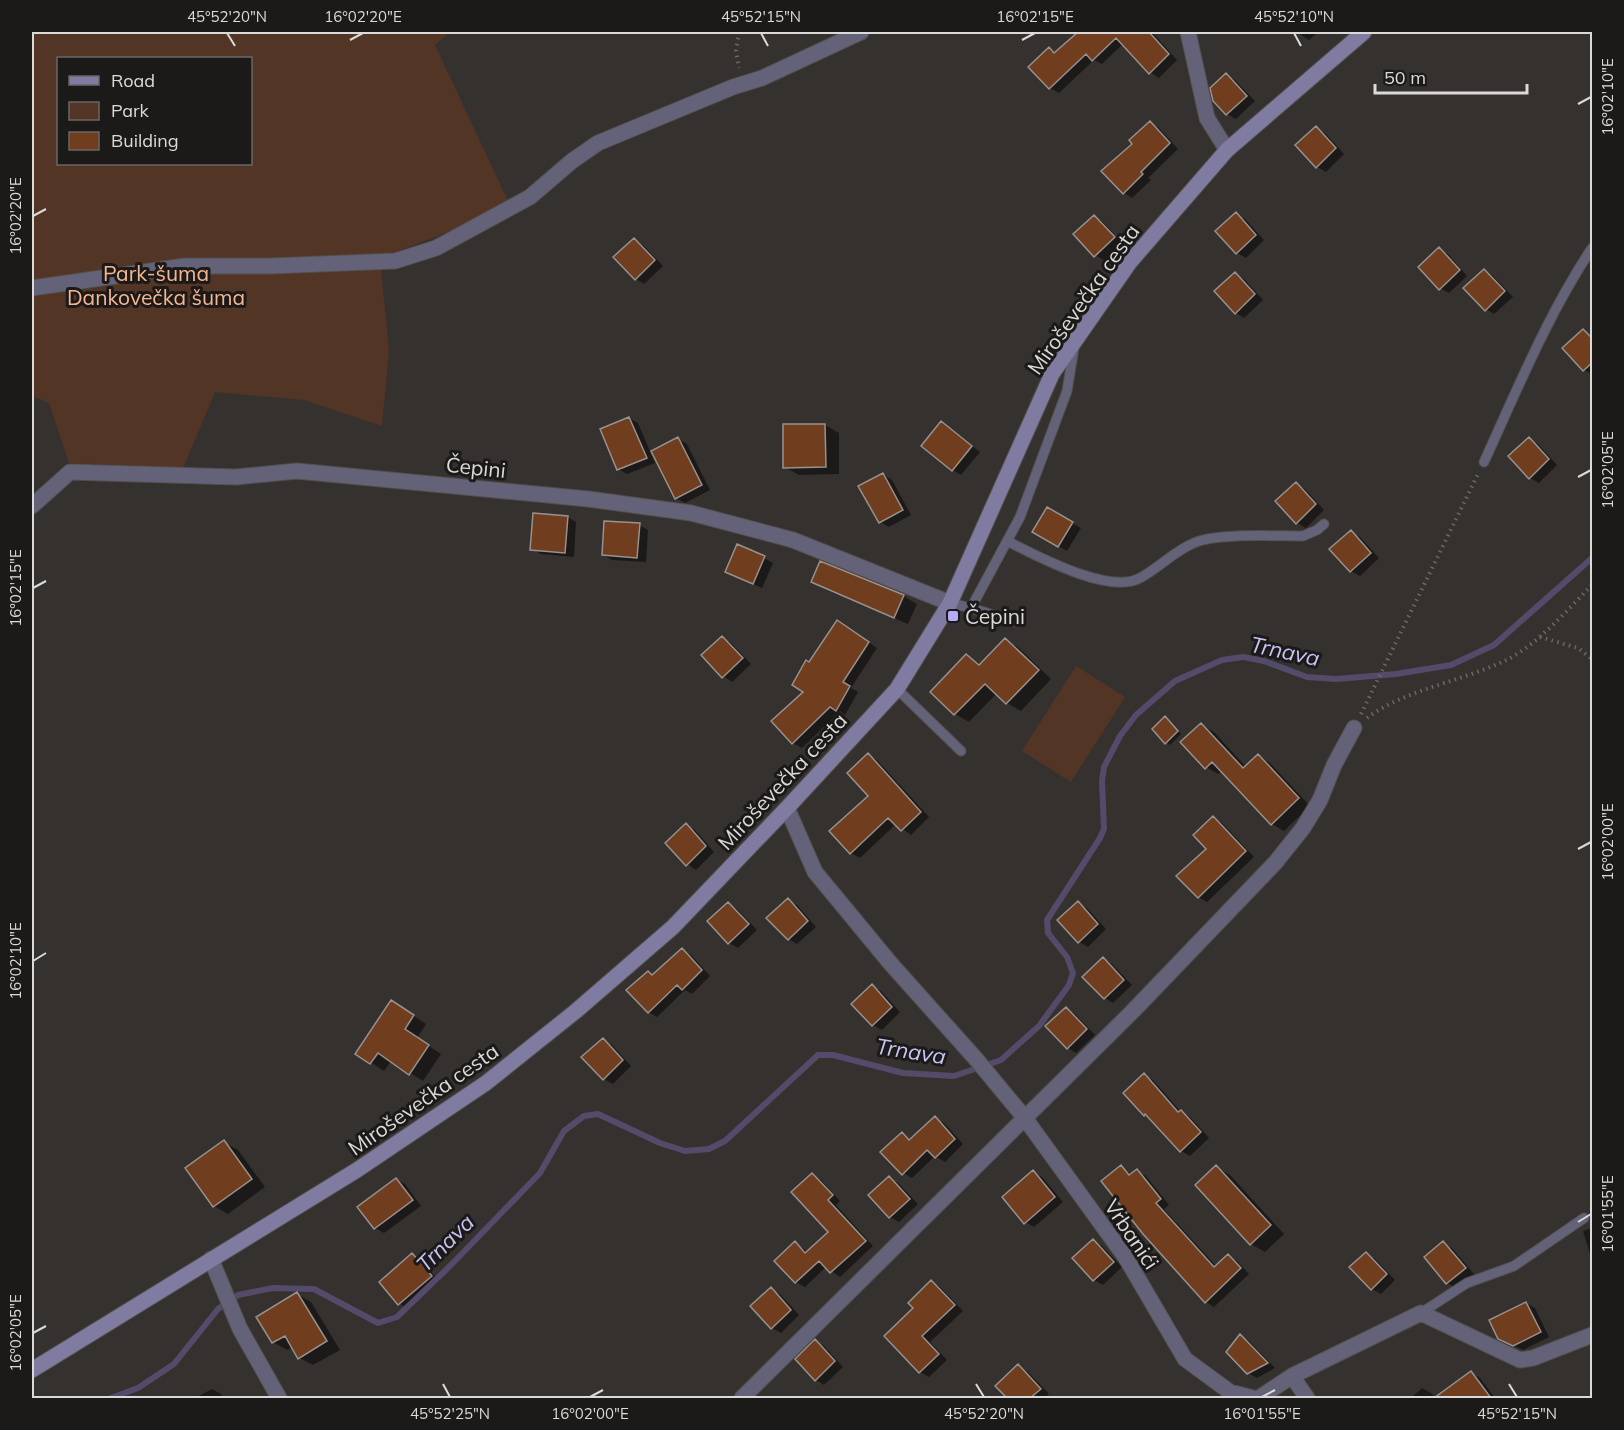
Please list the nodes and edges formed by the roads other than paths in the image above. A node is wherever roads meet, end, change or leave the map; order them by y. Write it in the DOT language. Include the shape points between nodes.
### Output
graph roads {
  1 [pos="861,32"];
  2 [pos="1188,32"];
  3 [pos="1364,32"];
  4 [pos="1227,150"];
  5 [pos="1593,248"];
  6 [pos="32,288"];
  7 [pos="1076,340"];
  8 [pos="1484,462"];
  9 [pos="32,506"];
  10 [pos="1324,524"];
  11 [pos="1007,541"];
  12 [pos="950,603"];
  13 [pos="971,608"];
  14 [pos="1016,622"];
  15 [pos="897,689"];
  16 [pos="1354,728"];
  17 [pos="961,751"];
  18 [pos="787,808"];
  19 [pos="1024,1118"];
  20 [pos="1584,1218"];
  21 [pos="211,1259"];
  22 [pos="1421,1313"];
  23 [pos="1593,1335"];
  24 [pos="32,1370"];
  25 [pos="1292,1376"];
  26 [pos="1266,1396"];
  27 [pos="279,1398"];
  28 [pos="742,1398"];
  29 [pos="1253,1398"];
  30 [pos="1307,1398"];
  1 -- 6 [label="street" via="762,78 598,143 530,197 436,248 395,261 185,266"];
  2 -- 4 [label="street" via="1207,118"];
  3 -- 4 [label="main road, Miroševečka cesta"];
  4 -- 7 [label="main road, Miroševečka cesta" via="1130,261"];
  5 -- 8 [label="lane" via="1542,337"];
  7 -- 11 [label="lane" via="1066,391 1020,518"];
  7 -- 12 [label="main road, Miroševečka cesta" via="1052,374"];
  9 -- 12 [label="street, Čepini" via="70,472 236,477 297,471 588,499 691,513 793,540"];
  10 -- 11 [label="lane" via="1304,536 1213,538 1195,542 1125,584 1059,567"];
  11 -- 13 [label="lane"];
  12 -- 13 [label="lane"];
  12 -- 15 [label="main road, Miroševečka cesta"];
  13 -- 14 [label="lane"];
  15 -- 17 [label="lane"];
  15 -- 18 [label="main road, Miroševečka cesta"];
  16 -- 19 [label="street" via="1320,800 1275,863"];
  18 -- 19 [label="street, Vrbanići" via="815,872"];
  18 -- 21 [label="main road, Miroševečka cesta" via="673,927 486,1083 357,1170"];
  19 -- 28 [label="street"];
  19 -- 29 [label="street, Vrbanići" via="1126,1258 1185,1359 1230,1392"];
  20 -- 22 [label="lane" via="1514,1266 1467,1283"];
  21 -- 24 [label="main road, Miroševečka cesta"];
  21 -- 27 [label="street" via="227,1301"];
  22 -- 23 [label="street" via="1520,1360"];
  22 -- 25 [label="street"];
  25 -- 26 [label="street"];
  25 -- 30 [label="street"];
}
